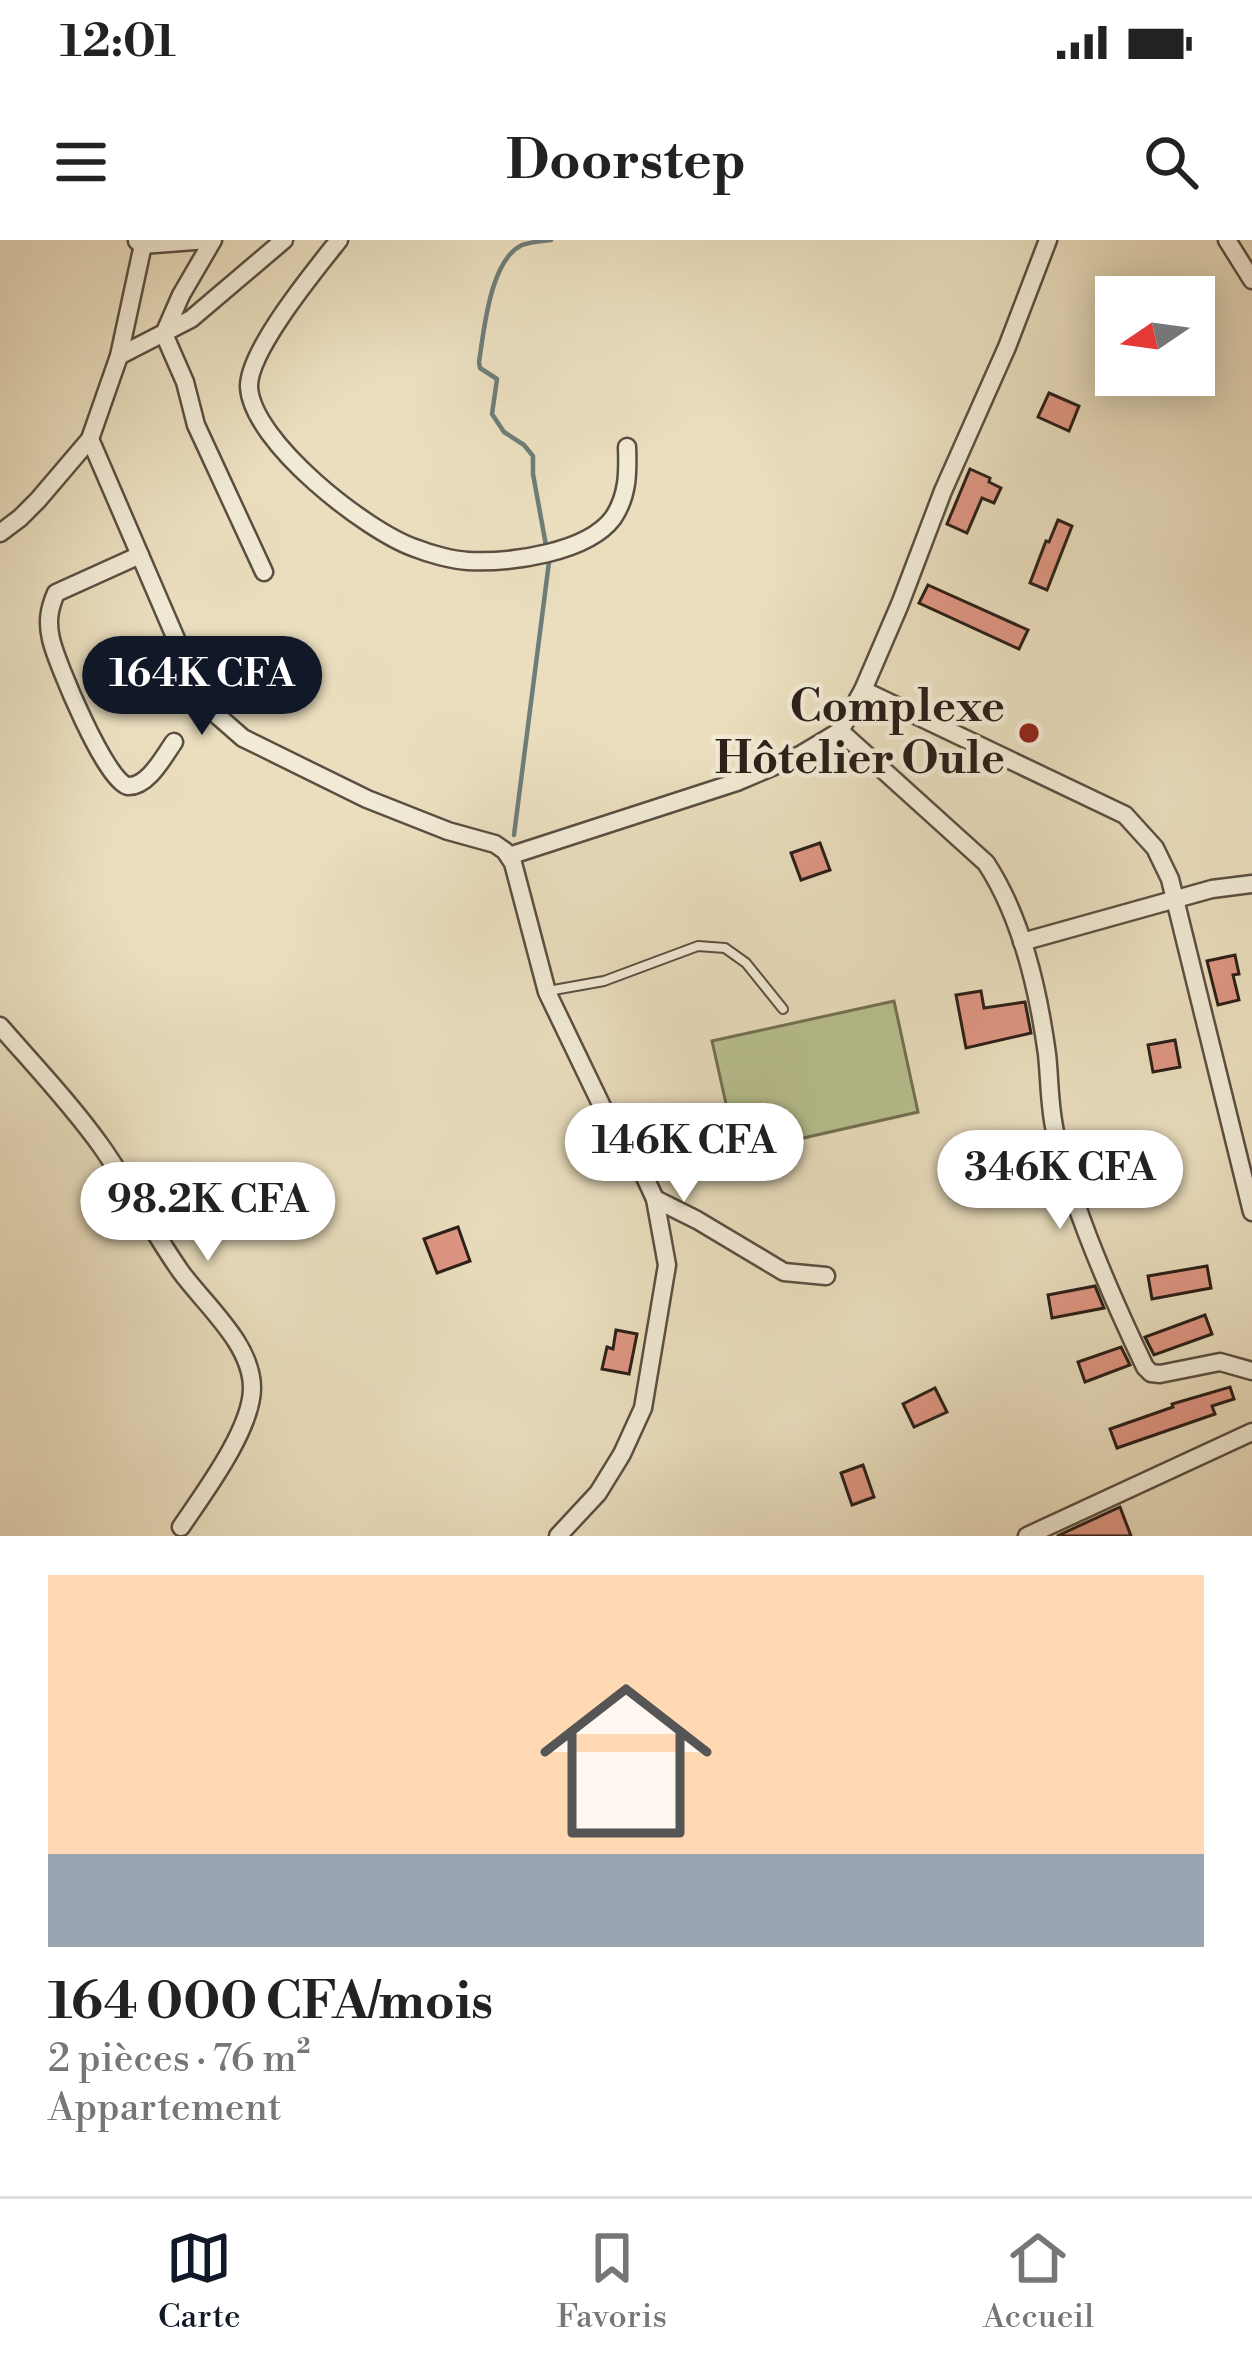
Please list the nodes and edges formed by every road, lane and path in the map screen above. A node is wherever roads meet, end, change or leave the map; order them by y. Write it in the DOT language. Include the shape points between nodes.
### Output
graph roads {
  1 [pos="210,240"];
  2 [pos="284,240"];
  3 [pos="339,240"];
  4 [pos="1048,240"];
  5 [pos="1226,240"];
  6 [pos="141,242"];
  7 [pos="1252,280"];
  8 [pos="164,334"];
  9 [pos="119,356"];
  10 [pos="90,439"];
  11 [pos="627,447"];
  12 [pos="0,532"];
  13 [pos="140,555"];
  14 [pos="264,572"];
  15 [pos="863,690"];
  16 [pos="840,731"];
  17 [pos="174,742"];
  18 [pos="509,856"];
  19 [pos="1252,884"];
  20 [pos="1174,899"];
  21 [pos="1022,942"];
  22 [pos="547,992"];
  23 [pos="783,1009"];
  24 [pos="0,1026"];
  25 [pos="655,1199"];
  26 [pos="1252,1212"];
  27 [pos="826,1276"];
  28 [pos="1252,1371"];
  29 [pos="1252,1432"];
  30 [pos="182,1527"];
  31 [pos="559,1536"];
  32 [pos="1028,1536"];
  1 -- 6 [label="street"];
  1 -- 8 [label="street"];
  2 -- 8 [label="street"];
  3 -- 11 [label="street" via="258,355 249,389 288,457 325,490 413,548 466,561 510,558 591,538 613,517 628,485"];
  4 -- 15 [label="street"];
  5 -- 7 [label="street"];
  6 -- 9 [label="street"];
  8 -- 9 [label="street"];
  8 -- 14 [label="street"];
  9 -- 10 [label="street"];
  10 -- 12 [label="street"];
  10 -- 13 [label="street"];
  13 -- 17 [label="street" via="56,593 51,643 121,784 140,783"];
  13 -- 18 [label="street" via="196,690 216,716 243,738 367,799 496,844"];
  15 -- 16 [label="street"];
  15 -- 20 [label="street" via="1125,815 1155,848"];
  16 -- 18 [label="street" via="737,782"];
  16 -- 21 [label="street" via="986,863"];
  18 -- 22 [label="street"];
  19 -- 20 [label="street"];
  20 -- 21 [label="street"];
  20 -- 26 [label="street"];
  21 -- 28 [label="street" via="1056,1136 1145,1366 1160,1374 1220,1362"];
  22 -- 23 [label="lane" via="604,981 698,946 724,948 746,963"];
  22 -- 25 [label="street"];
  24 -- 30 [label="street" via="100,1145 245,1358 252,1387 245,1423"];
  25 -- 27 [label="street" via="784,1272"];
  25 -- 31 [label="street" via="667,1265 643,1408 598,1493"];
  29 -- 32 [label="street"];
}
